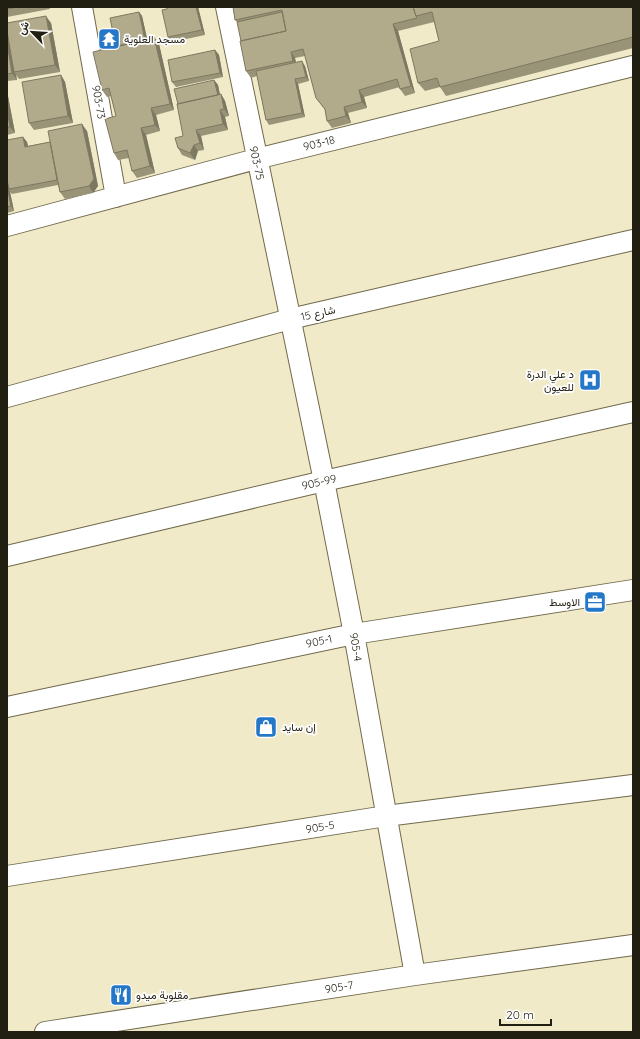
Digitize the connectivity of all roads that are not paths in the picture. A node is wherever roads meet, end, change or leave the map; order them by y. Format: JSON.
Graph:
{"nodes":[{"id":1,"x":82,"y":7,"type":"edge"},
{"id":2,"x":226,"y":7,"type":"edge"},
{"id":3,"x":633,"y":66,"type":"edge"},
{"id":4,"x":256,"y":159,"type":"junction"},
{"id":5,"x":116,"y":197,"type":"junction"},
{"id":6,"x":7,"y":226,"type":"edge"},
{"id":7,"x":633,"y":240,"type":"edge"},
{"id":8,"x":290,"y":319,"type":"junction"},
{"id":9,"x":7,"y":398,"type":"edge"},
{"id":10,"x":633,"y":412,"type":"edge"},
{"id":11,"x":324,"y":481,"type":"junction"},
{"id":12,"x":7,"y":556,"type":"edge"},
{"id":13,"x":633,"y":590,"type":"edge"},
{"id":14,"x":354,"y":634,"type":"junction"},
{"id":15,"x":7,"y":707,"type":"edge"},
{"id":16,"x":633,"y":785,"type":"edge"},
{"id":17,"x":386,"y":816,"type":"junction"},
{"id":18,"x":7,"y":876,"type":"edge"},
{"id":19,"x":633,"y":945,"type":"edge"},
{"id":20,"x":415,"y":976,"type":"junction"},
{"id":21,"x":160,"y":1024,"type":"edge"},
{"id":22,"x":45,"y":1032,"type":"edge"}],
"edges":[{"from":1,"to":5,"type":"street","name":"903-73"},
{"from":2,"to":4,"type":"street","name":"903-75"},
{"from":3,"to":4,"type":"street","name":"903-18"},
{"from":4,"to":5,"type":"street","name":"903-18"},
{"from":4,"to":8,"type":"street","name":"903-75"},
{"from":5,"to":6,"type":"street","name":"903-18"},
{"from":7,"to":8,"type":"street","name":"شارع 15"},
{"from":8,"to":9,"type":"street","name":"شارع 15"},
{"from":8,"to":11,"type":"street","name":"905-4"},
{"from":10,"to":11,"type":"street","name":"905-99"},
{"from":11,"to":12,"type":"street","name":"905-99"},
{"from":11,"to":14,"type":"street","name":"905-4"},
{"from":13,"to":14,"type":"street","name":"905-1"},
{"from":14,"to":15,"type":"street","name":"905-1"},
{"from":14,"to":17,"type":"street","name":"905-4"},
{"from":16,"to":17,"type":"street","name":"905-5"},
{"from":17,"to":18,"type":"street","name":"905-5"},
{"from":17,"to":20,"type":"street","name":"905-4"},
{"from":19,"to":20,"type":"street","name":"905-7"},
{"from":20,"to":21,"type":"street","name":"905-7"},
{"from":21,"to":22,"type":"street","name":"905-7"}]}
